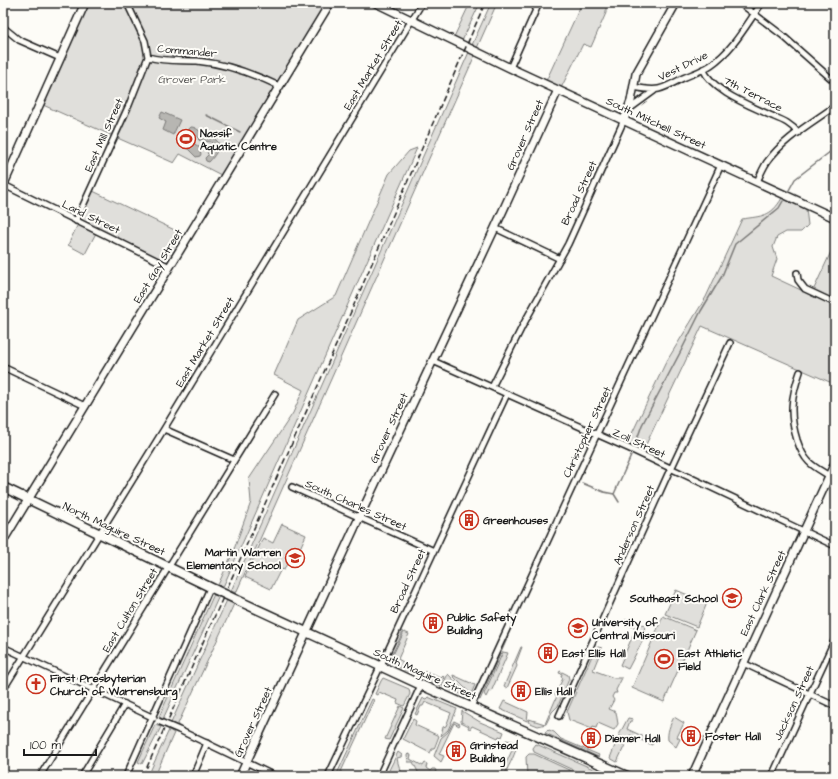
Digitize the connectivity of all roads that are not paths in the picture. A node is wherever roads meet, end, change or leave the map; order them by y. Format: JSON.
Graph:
{"nodes":[{"id":1,"x":85,"y":3,"type":"edge"},
{"id":2,"x":127,"y":3,"type":"edge"},
{"id":3,"x":330,"y":3,"type":"edge"},
{"id":4,"x":376,"y":3,"type":"edge"},
{"id":5,"x":422,"y":3,"type":"edge"},
{"id":6,"x":539,"y":3,"type":"edge"},
{"id":7,"x":676,"y":3,"type":"edge"},
{"id":8,"x":740,"y":3,"type":"edge"},
{"id":9,"x":762,"y":3,"type":"edge"},
{"id":10,"x":754,"y":14,"type":"junction"},
{"id":11,"x":412,"y":20,"type":"junction"},
{"id":12,"x":3,"y":27,"type":"edge"},
{"id":13,"x":148,"y":57,"type":"junction"},
{"id":14,"x":60,"y":58,"type":"junction"},
{"id":15,"x":510,"y":68,"type":"junction"},
{"id":16,"x":703,"y":69,"type":"junction"},
{"id":17,"x":835,"y":82,"type":"edge"},
{"id":18,"x":279,"y":86,"type":"junction"},
{"id":19,"x":633,"y":87,"type":"junction"},
{"id":20,"x":558,"y":90,"type":"junction"},
{"id":21,"x":655,"y":90,"type":"junction"},
{"id":22,"x":835,"y":106,"type":"edge"},
{"id":23,"x":628,"y":110,"type":"junction"},
{"id":24,"x":624,"y":120,"type":"junction"},
{"id":25,"x":798,"y":133,"type":"junction"},
{"id":26,"x":721,"y":165,"type":"junction"},
{"id":27,"x":757,"y":182,"type":"junction"},
{"id":28,"x":3,"y":185,"type":"edge"},
{"id":29,"x":835,"y":218,"type":"edge"},
{"id":30,"x":76,"y":221,"type":"junction"},
{"id":31,"x":495,"y":228,"type":"junction"},
{"id":32,"x":560,"y":259,"type":"junction"},
{"id":33,"x":170,"y":267,"type":"junction"},
{"id":34,"x":797,"y":273,"type":"dead end"},
{"id":35,"x":835,"y":303,"type":"edge"},
{"id":36,"x":730,"y":343,"type":"dead end"},
{"id":37,"x":433,"y":361,"type":"junction"},
{"id":38,"x":3,"y":367,"type":"edge"},
{"id":39,"x":800,"y":372,"type":"dead end"},
{"id":40,"x":492,"y":387,"type":"junction"},
{"id":41,"x":275,"y":394,"type":"dead end"},
{"id":42,"x":507,"y":394,"type":"junction"},
{"id":43,"x":85,"y":406,"type":"junction"},
{"id":44,"x":164,"y":429,"type":"junction"},
{"id":45,"x":596,"y":434,"type":"junction"},
{"id":46,"x":234,"y":460,"type":"junction"},
{"id":47,"x":835,"y":463,"type":"edge"},
{"id":48,"x":671,"y":469,"type":"junction"},
{"id":49,"x":829,"y":476,"type":"junction"},
{"id":50,"x":292,"y":487,"type":"dead end"},
{"id":51,"x":3,"y":488,"type":"edge"},
{"id":52,"x":28,"y":500,"type":"junction"},
{"id":53,"x":359,"y":518,"type":"junction"},
{"id":54,"x":804,"y":531,"type":"junction"},
{"id":55,"x":99,"y":534,"type":"junction"},
{"id":56,"x":3,"y":541,"type":"edge"},
{"id":57,"x":835,"y":546,"type":"edge"},
{"id":58,"x":434,"y":552,"type":"junction"},
{"id":59,"x":169,"y":567,"type":"junction"},
{"id":60,"x":213,"y":589,"type":"junction"},
{"id":61,"x":307,"y":632,"type":"junction"},
{"id":62,"x":835,"y":639,"type":"edge"},
{"id":63,"x":3,"y":647,"type":"edge"},
{"id":64,"x":23,"y":657,"type":"junction"},
{"id":65,"x":743,"y":663,"type":"junction"},
{"id":66,"x":381,"y":667,"type":"junction"},
{"id":67,"x":421,"y":685,"type":"junction"},
{"id":68,"x":3,"y":690,"type":"edge"},
{"id":69,"x":94,"y":690,"type":"junction"},
{"id":70,"x":810,"y":694,"type":"junction"},
{"id":71,"x":125,"y":704,"type":"junction"},
{"id":72,"x":835,"y":706,"type":"edge"},
{"id":73,"x":471,"y":707,"type":"junction"},
{"id":74,"x":558,"y":716,"type":"dead end"},
{"id":75,"x":152,"y":718,"type":"junction"},
{"id":76,"x":207,"y":743,"type":"junction"},
{"id":77,"x":246,"y":761,"type":"junction"},
{"id":78,"x":40,"y":776,"type":"edge"},
{"id":79,"x":82,"y":776,"type":"edge"},
{"id":80,"x":126,"y":776,"type":"edge"},
{"id":81,"x":193,"y":776,"type":"edge"},
{"id":82,"x":240,"y":776,"type":"edge"},
{"id":83,"x":275,"y":776,"type":"edge"},
{"id":84,"x":328,"y":776,"type":"edge"},
{"id":85,"x":379,"y":776,"type":"edge"},
{"id":86,"x":627,"y":776,"type":"edge"},
{"id":87,"x":692,"y":776,"type":"edge"},
{"id":88,"x":772,"y":776,"type":"edge"}],
"edges":[{"from":1,"to":14,"type":"street"},
{"from":2,"to":13,"type":"street","name":"Commander"},
{"from":3,"to":18,"type":"street","name":"East Gay Street"},
{"from":4,"to":11,"type":"street","name":"South Mitchell Street"},
{"from":5,"to":11,"type":"street","name":"East Market Street"},
{"from":6,"to":15,"type":"street"},
{"from":7,"to":19,"type":"street","name":"Broad Street"},
{"from":8,"to":10,"type":"street"},
{"from":9,"to":10,"type":"street","name":"Vest Drive"},
{"from":10,"to":16,"type":"street","name":"Vest Drive"},
{"from":10,"to":17,"type":"street"},
{"from":11,"to":15,"type":"street","name":"South Mitchell Street"},
{"from":11,"to":44,"type":"street","name":"East Market Street"},
{"from":12,"to":14,"type":"street"},
{"from":13,"to":18,"type":"street","name":"Commander"},
{"from":13,"to":30,"type":"street","name":"East Mill Street"},
{"from":14,"to":28,"type":"street"},
{"from":15,"to":20,"type":"street","name":"South Mitchell Street"},
{"from":16,"to":21,"type":"street","name":"Vest Drive"},
{"from":16,"to":25,"type":"street","name":"7th Terrace"},
{"from":18,"to":33,"type":"street","name":"East Gay Street"},
{"from":19,"to":21,"type":"street","name":"Vest Drive"},
{"from":19,"to":23,"type":"street","name":"Broad Street"},
{"from":20,"to":24,"type":"street","name":"South Mitchell Street"},
{"from":20,"to":31,"type":"street","name":"Grover Street"},
{"from":21,"to":23,"type":"street"},
{"from":22,"to":25,"type":"street"},
{"from":23,"to":24,"type":"street","name":"Broad Street"},
{"from":24,"to":26,"type":"street","name":"South Mitchell Street"},
{"from":24,"to":32,"type":"street","name":"Broad Street"},
{"from":25,"to":27,"type":"street"},
{"from":26,"to":27,"type":"street","name":"South Mitchell Street"},
{"from":26,"to":45,"type":"street","name":"Christopher Street"},
{"from":27,"to":29,"type":"street","name":"South Mitchell Street"},
{"from":28,"to":30,"type":"street","name":"Land Street"},
{"from":30,"to":33,"type":"street","name":"Land Street"},
{"from":31,"to":32,"type":"street"},
{"from":31,"to":37,"type":"street","name":"Grover Street"},
{"from":32,"to":40,"type":"street","name":"Broad Street"},
{"from":33,"to":43,"type":"street","name":"East Gay Street"},
{"from":34,"to":35,"type":"street"},
{"from":36,"to":48,"type":"street","name":"Anderson Street"},
{"from":37,"to":40,"type":"street","name":"Zoll Street"},
{"from":37,"to":53,"type":"street","name":"Grover Street"},
{"from":38,"to":43,"type":"street"},
{"from":39,"to":49,"type":"street"},
{"from":40,"to":42,"type":"street","name":"Zoll Street"},
{"from":41,"to":46,"type":"street","name":"East Culton Street"},
{"from":42,"to":45,"type":"street","name":"Zoll Street"},
{"from":42,"to":58,"type":"street","name":"Broad Street"},
{"from":43,"to":52,"type":"street","name":"East Gay Street"},
{"from":44,"to":46,"type":"street"},
{"from":44,"to":55,"type":"street","name":"East Market Street"},
{"from":45,"to":48,"type":"street","name":"Zoll Street"},
{"from":45,"to":73,"type":"street","name":"Christopher Street"},
{"from":46,"to":59,"type":"street","name":"East Culton Street"},
{"from":47,"to":49,"type":"street","name":"East Clark Street"},
{"from":48,"to":54,"type":"street","name":"Zoll Street"},
{"from":48,"to":74,"type":"street","name":"Anderson Street"},
{"from":49,"to":54,"type":"street","name":"East Clark Street"},
{"from":50,"to":53,"type":"street","name":"South Charles Street"},
{"from":51,"to":52,"type":"main road","name":"North Maguire Street"},
{"from":52,"to":55,"type":"main road","name":"North Maguire Street"},
{"from":52,"to":56,"type":"street","name":"East Gay Street"},
{"from":53,"to":58,"type":"street","name":"South Charles Street"},
{"from":53,"to":61,"type":"street","name":"Grover Street"},
{"from":54,"to":57,"type":"street","name":"Zoll Street"},
{"from":54,"to":65,"type":"street","name":"East Clark Street"},
{"from":55,"to":59,"type":"main road","name":"North Maguire Street"},
{"from":55,"to":64,"type":"street","name":"East Market Street"},
{"from":58,"to":66,"type":"street","name":"Broad Street"},
{"from":59,"to":60,"type":"main road","name":"North Maguire Street"},
{"from":59,"to":69,"type":"street","name":"East Culton Street"},
{"from":60,"to":61,"type":"main road","name":"South Maguire Street","bridge":true},
{"from":60,"to":75,"type":"street"},
{"from":61,"to":66,"type":"main road","name":"South Maguire Street"},
{"from":61,"to":77,"type":"street","name":"Grover Street"},
{"from":62,"to":70,"type":"street","name":"Jackson Street"},
{"from":63,"to":64,"type":"street"},
{"from":64,"to":68,"type":"street","name":"East Market Street"},
{"from":64,"to":69,"type":"street"},
{"from":65,"to":70,"type":"street"},
{"from":65,"to":87,"type":"street","name":"East Clark Street"},
{"from":66,"to":67,"type":"main road","name":"South Maguire Street"},
{"from":66,"to":84,"type":"street","name":"Broad Street"},
{"from":67,"to":73,"type":"main road","name":"South Maguire Street"},
{"from":67,"to":85,"type":"street"},
{"from":69,"to":71,"type":"street"},
{"from":69,"to":78,"type":"street","name":"East Culton Street"},
{"from":70,"to":72,"type":"street"},
{"from":70,"to":88,"type":"street","name":"Jackson Street"},
{"from":71,"to":75,"type":"street"},
{"from":71,"to":79,"type":"street"},
{"from":73,"to":86,"type":"main road","name":"South Maguire Street"},
{"from":75,"to":76,"type":"street","bridge":true},
{"from":75,"to":80,"type":"street"},
{"from":76,"to":77,"type":"street"},
{"from":76,"to":81,"type":"street"},
{"from":77,"to":82,"type":"street","name":"Grover Street"},
{"from":77,"to":83,"type":"street"}]}
